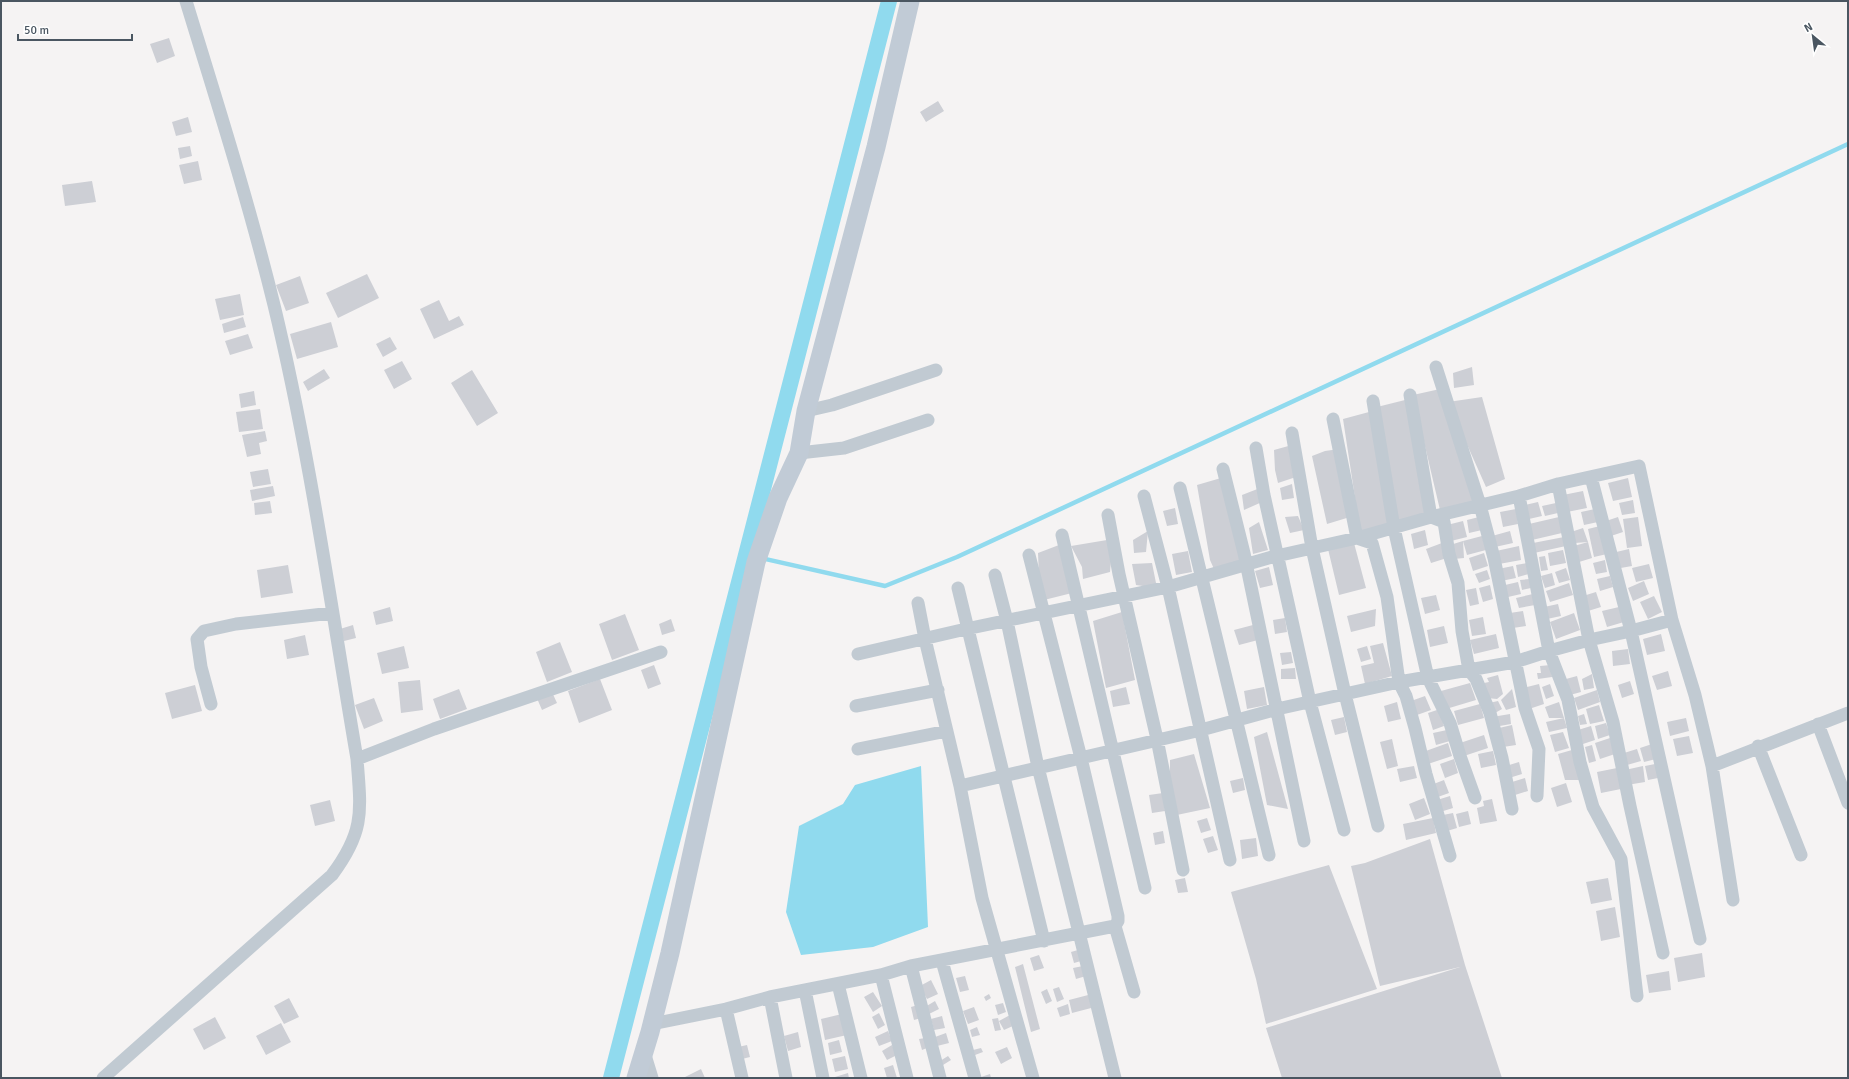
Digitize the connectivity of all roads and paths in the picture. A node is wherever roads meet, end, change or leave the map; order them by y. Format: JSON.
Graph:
{"nodes":[{"id":1,"x":186,"y":1,"type":"edge"},
{"id":2,"x":910,"y":1,"type":"edge"},
{"id":3,"x":1436,"y":367,"type":"dead end"},
{"id":4,"x":936,"y":370,"type":"dead end"},
{"id":5,"x":1410,"y":395,"type":"dead end"},
{"id":6,"x":1373,"y":401,"type":"dead end"},
{"id":7,"x":806,"y":411,"type":"junction"},
{"id":8,"x":1333,"y":419,"type":"dead end"},
{"id":9,"x":928,"y":420,"type":"dead end"},
{"id":10,"x":1292,"y":432,"type":"dead end"},
{"id":11,"x":1256,"y":448,"type":"dead end"},
{"id":12,"x":799,"y":453,"type":"junction"},
{"id":13,"x":1222,"y":469,"type":"dead end"},
{"id":14,"x":1591,"y":477,"type":"junction"},
{"id":15,"x":1558,"y":484,"type":"junction"},
{"id":16,"x":1180,"y":488,"type":"dead end"},
{"id":17,"x":1144,"y":496,"type":"dead end"},
{"id":18,"x":1519,"y":496,"type":"junction"},
{"id":19,"x":1480,"y":505,"type":"junction"},
{"id":20,"x":1108,"y":515,"type":"dead end"},
{"id":21,"x":1431,"y":517,"type":"junction"},
{"id":22,"x":1394,"y":528,"type":"junction"},
{"id":23,"x":1062,"y":535,"type":"dead end"},
{"id":24,"x":1357,"y":538,"type":"junction"},
{"id":25,"x":1312,"y":548,"type":"junction"},
{"id":26,"x":1028,"y":555,"type":"dead end"},
{"id":27,"x":1279,"y":555,"type":"junction"},
{"id":28,"x":1247,"y":564,"type":"junction"},
{"id":29,"x":995,"y":575,"type":"dead end"},
{"id":30,"x":1202,"y":576,"type":"junction"},
{"id":31,"x":1168,"y":587,"type":"junction"},
{"id":32,"x":958,"y":588,"type":"dead end"},
{"id":33,"x":1124,"y":596,"type":"junction"},
{"id":34,"x":918,"y":603,"type":"dead end"},
{"id":35,"x":1079,"y":606,"type":"junction"},
{"id":36,"x":332,"y":613,"type":"junction"},
{"id":37,"x":1043,"y":613,"type":"junction"},
{"id":38,"x":1672,"y":620,"type":"junction"},
{"id":39,"x":1007,"y":621,"type":"junction"},
{"id":40,"x":968,"y":628,"type":"junction"},
{"id":41,"x":1631,"y":631,"type":"junction"},
{"id":42,"x":925,"y":639,"type":"junction"},
{"id":43,"x":1590,"y":640,"type":"junction"},
{"id":44,"x":1549,"y":651,"type":"junction"},
{"id":45,"x":661,"y":652,"type":"dead end"},
{"id":46,"x":858,"y":654,"type":"dead end"},
{"id":47,"x":1515,"y":662,"type":"junction"},
{"id":48,"x":1469,"y":670,"type":"junction"},
{"id":49,"x":1428,"y":678,"type":"junction"},
{"id":50,"x":1399,"y":682,"type":"junction"},
{"id":51,"x":938,"y":690,"type":"junction"},
{"id":52,"x":1345,"y":694,"type":"junction"},
{"id":53,"x":1310,"y":702,"type":"junction"},
{"id":54,"x":211,"y":704,"type":"dead end"},
{"id":55,"x":856,"y":706,"type":"dead end"},
{"id":56,"x":1277,"y":709,"type":"junction"},
{"id":57,"x":1848,"y":712,"type":"edge"},
{"id":58,"x":1238,"y":720,"type":"junction"},
{"id":59,"x":1818,"y":724,"type":"junction"},
{"id":60,"x":1201,"y":730,"type":"junction"},
{"id":61,"x":947,"y":731,"type":"junction"},
{"id":62,"x":1157,"y":739,"type":"junction"},
{"id":63,"x":1758,"y":746,"type":"junction"},
{"id":64,"x":858,"y":749,"type":"dead end"},
{"id":65,"x":1112,"y":749,"type":"junction"},
{"id":66,"x":1081,"y":758,"type":"junction"},
{"id":67,"x":357,"y":759,"type":"junction"},
{"id":68,"x":1712,"y":766,"type":"junction"},
{"id":69,"x":1038,"y":767,"type":"junction"},
{"id":70,"x":1005,"y":776,"type":"junction"},
{"id":71,"x":960,"y":786,"type":"junction"},
{"id":72,"x":1537,"y":796,"type":"dead end"},
{"id":73,"x":1475,"y":798,"type":"dead end"},
{"id":74,"x":1848,"y":803,"type":"edge"},
{"id":75,"x":1512,"y":809,"type":"dead end"},
{"id":76,"x":1378,"y":826,"type":"dead end"},
{"id":77,"x":1344,"y":830,"type":"dead end"},
{"id":78,"x":1304,"y":841,"type":"dead end"},
{"id":79,"x":1269,"y":854,"type":"dead end"},
{"id":80,"x":1801,"y":855,"type":"dead end"},
{"id":81,"x":1450,"y":856,"type":"dead end"},
{"id":82,"x":1230,"y":860,"type":"dead end"},
{"id":83,"x":1183,"y":870,"type":"dead end"},
{"id":84,"x":1144,"y":888,"type":"dead end"},
{"id":85,"x":1733,"y":900,"type":"dead end"},
{"id":86,"x":1115,"y":926,"type":"junction"},
{"id":87,"x":1078,"y":932,"type":"junction"},
{"id":88,"x":1700,"y":939,"type":"dead end"},
{"id":89,"x":1044,"y":940,"type":"junction"},
{"id":90,"x":996,"y":950,"type":"junction"},
{"id":91,"x":1663,"y":953,"type":"dead end"},
{"id":92,"x":942,"y":961,"type":"junction"},
{"id":93,"x":911,"y":966,"type":"junction"},
{"id":94,"x":881,"y":975,"type":"junction"},
{"id":95,"x":838,"y":984,"type":"junction"},
{"id":96,"x":804,"y":990,"type":"junction"},
{"id":97,"x":1134,"y":992,"type":"dead end"},
{"id":98,"x":1637,"y":996,"type":"dead end"},
{"id":99,"x":770,"y":997,"type":"junction"},
{"id":100,"x":726,"y":1009,"type":"junction"},
{"id":101,"x":652,"y":1024,"type":"junction"},
{"id":102,"x":644,"y":1050,"type":"junction"},
{"id":103,"x":103,"y":1078,"type":"edge"},
{"id":104,"x":636,"y":1078,"type":"edge"},
{"id":105,"x":652,"y":1078,"type":"edge"},
{"id":106,"x":742,"y":1078,"type":"edge"},
{"id":107,"x":786,"y":1078,"type":"edge"},
{"id":108,"x":823,"y":1078,"type":"edge"},
{"id":109,"x":861,"y":1078,"type":"edge"},
{"id":110,"x":907,"y":1078,"type":"edge"},
{"id":111,"x":940,"y":1078,"type":"edge"},
{"id":112,"x":975,"y":1078,"type":"edge"},
{"id":113,"x":1033,"y":1078,"type":"edge"},
{"id":114,"x":1115,"y":1078,"type":"edge"}],
"edges":[{"from":1,"to":36,"type":"street"},
{"from":2,"to":7,"type":"main road"},
{"from":3,"to":19,"type":"street"},
{"from":4,"to":7,"type":"street"},
{"from":5,"to":21,"type":"street"},
{"from":6,"to":22,"type":"street"},
{"from":7,"to":12,"type":"main road"},
{"from":8,"to":24,"type":"street"},
{"from":9,"to":12,"type":"street"},
{"from":10,"to":25,"type":"street"},
{"from":11,"to":27,"type":"street"},
{"from":12,"to":101,"type":"main road"},
{"from":13,"to":28,"type":"street"},
{"from":14,"to":15,"type":"street"},
{"from":14,"to":38,"type":"street"},
{"from":14,"to":41,"type":"street"},
{"from":15,"to":18,"type":"street"},
{"from":15,"to":43,"type":"street"},
{"from":16,"to":30,"type":"street"},
{"from":17,"to":31,"type":"street"},
{"from":18,"to":19,"type":"street"},
{"from":18,"to":44,"type":"street"},
{"from":19,"to":21,"type":"street"},
{"from":19,"to":47,"type":"street"},
{"from":20,"to":33,"type":"street"},
{"from":21,"to":22,"type":"street"},
{"from":21,"to":48,"type":"street"},
{"from":22,"to":24,"type":"street"},
{"from":22,"to":49,"type":"street"},
{"from":23,"to":35,"type":"street"},
{"from":24,"to":25,"type":"street"},
{"from":24,"to":50,"type":"street"},
{"from":25,"to":27,"type":"street"},
{"from":25,"to":52,"type":"street"},
{"from":26,"to":37,"type":"street"},
{"from":27,"to":28,"type":"street"},
{"from":27,"to":53,"type":"street"},
{"from":28,"to":30,"type":"street"},
{"from":28,"to":56,"type":"street"},
{"from":29,"to":39,"type":"street"},
{"from":30,"to":31,"type":"street"},
{"from":30,"to":58,"type":"street"},
{"from":31,"to":33,"type":"street"},
{"from":31,"to":60,"type":"street"},
{"from":32,"to":40,"type":"street"},
{"from":33,"to":35,"type":"street"},
{"from":33,"to":62,"type":"street"},
{"from":34,"to":42,"type":"street"},
{"from":35,"to":37,"type":"street"},
{"from":35,"to":65,"type":"street"},
{"from":36,"to":54,"type":"street"},
{"from":36,"to":67,"type":"street"},
{"from":37,"to":39,"type":"street"},
{"from":37,"to":66,"type":"street"},
{"from":38,"to":41,"type":"street"},
{"from":38,"to":68,"type":"street"},
{"from":39,"to":40,"type":"street"},
{"from":39,"to":69,"type":"street"},
{"from":40,"to":42,"type":"street"},
{"from":40,"to":70,"type":"street"},
{"from":41,"to":43,"type":"street"},
{"from":41,"to":88,"type":"street"},
{"from":42,"to":46,"type":"street"},
{"from":42,"to":51,"type":"street"},
{"from":43,"to":44,"type":"street"},
{"from":43,"to":91,"type":"street"},
{"from":44,"to":47,"type":"street"},
{"from":44,"to":98,"type":"street"},
{"from":45,"to":67,"type":"street"},
{"from":47,"to":48,"type":"street"},
{"from":47,"to":72,"type":"street"},
{"from":48,"to":49,"type":"street"},
{"from":48,"to":75,"type":"street"},
{"from":49,"to":50,"type":"street"},
{"from":49,"to":73,"type":"street"},
{"from":50,"to":52,"type":"street"},
{"from":50,"to":81,"type":"street"},
{"from":51,"to":55,"type":"street"},
{"from":51,"to":61,"type":"street"},
{"from":52,"to":53,"type":"street"},
{"from":52,"to":76,"type":"street"},
{"from":53,"to":56,"type":"street"},
{"from":53,"to":77,"type":"street"},
{"from":56,"to":58,"type":"street"},
{"from":56,"to":78,"type":"street"},
{"from":57,"to":59,"type":"street"},
{"from":58,"to":60,"type":"street"},
{"from":58,"to":79,"type":"street"},
{"from":59,"to":63,"type":"street"},
{"from":59,"to":74,"type":"street"},
{"from":60,"to":62,"type":"street"},
{"from":60,"to":82,"type":"street"},
{"from":61,"to":64,"type":"street"},
{"from":61,"to":71,"type":"street"},
{"from":62,"to":65,"type":"street"},
{"from":62,"to":83,"type":"street"},
{"from":63,"to":68,"type":"street"},
{"from":63,"to":80,"type":"street"},
{"from":65,"to":66,"type":"street"},
{"from":65,"to":84,"type":"street"},
{"from":66,"to":69,"type":"street"},
{"from":66,"to":86,"type":"street"},
{"from":67,"to":103,"type":"street"},
{"from":68,"to":85,"type":"street"},
{"from":69,"to":70,"type":"street"},
{"from":69,"to":87,"type":"street"},
{"from":70,"to":71,"type":"street"},
{"from":70,"to":89,"type":"street"},
{"from":71,"to":90,"type":"street"},
{"from":86,"to":87,"type":"street"},
{"from":86,"to":97,"type":"street"},
{"from":87,"to":89,"type":"street"},
{"from":87,"to":114,"type":"street"},
{"from":89,"to":90,"type":"street"},
{"from":90,"to":92,"type":"street"},
{"from":90,"to":113,"type":"street"},
{"from":92,"to":93,"type":"street"},
{"from":92,"to":112,"type":"street"},
{"from":93,"to":94,"type":"street"},
{"from":93,"to":111,"type":"street"},
{"from":94,"to":95,"type":"street"},
{"from":94,"to":110,"type":"street"},
{"from":95,"to":96,"type":"street"},
{"from":95,"to":109,"type":"street"},
{"from":96,"to":99,"type":"street"},
{"from":96,"to":108,"type":"street"},
{"from":99,"to":100,"type":"street"},
{"from":99,"to":107,"type":"street"},
{"from":100,"to":101,"type":"street"},
{"from":100,"to":106,"type":"street"},
{"from":101,"to":102,"type":"main road"},
{"from":102,"to":104,"type":"main road"},
{"from":102,"to":105,"type":"street"}]}
